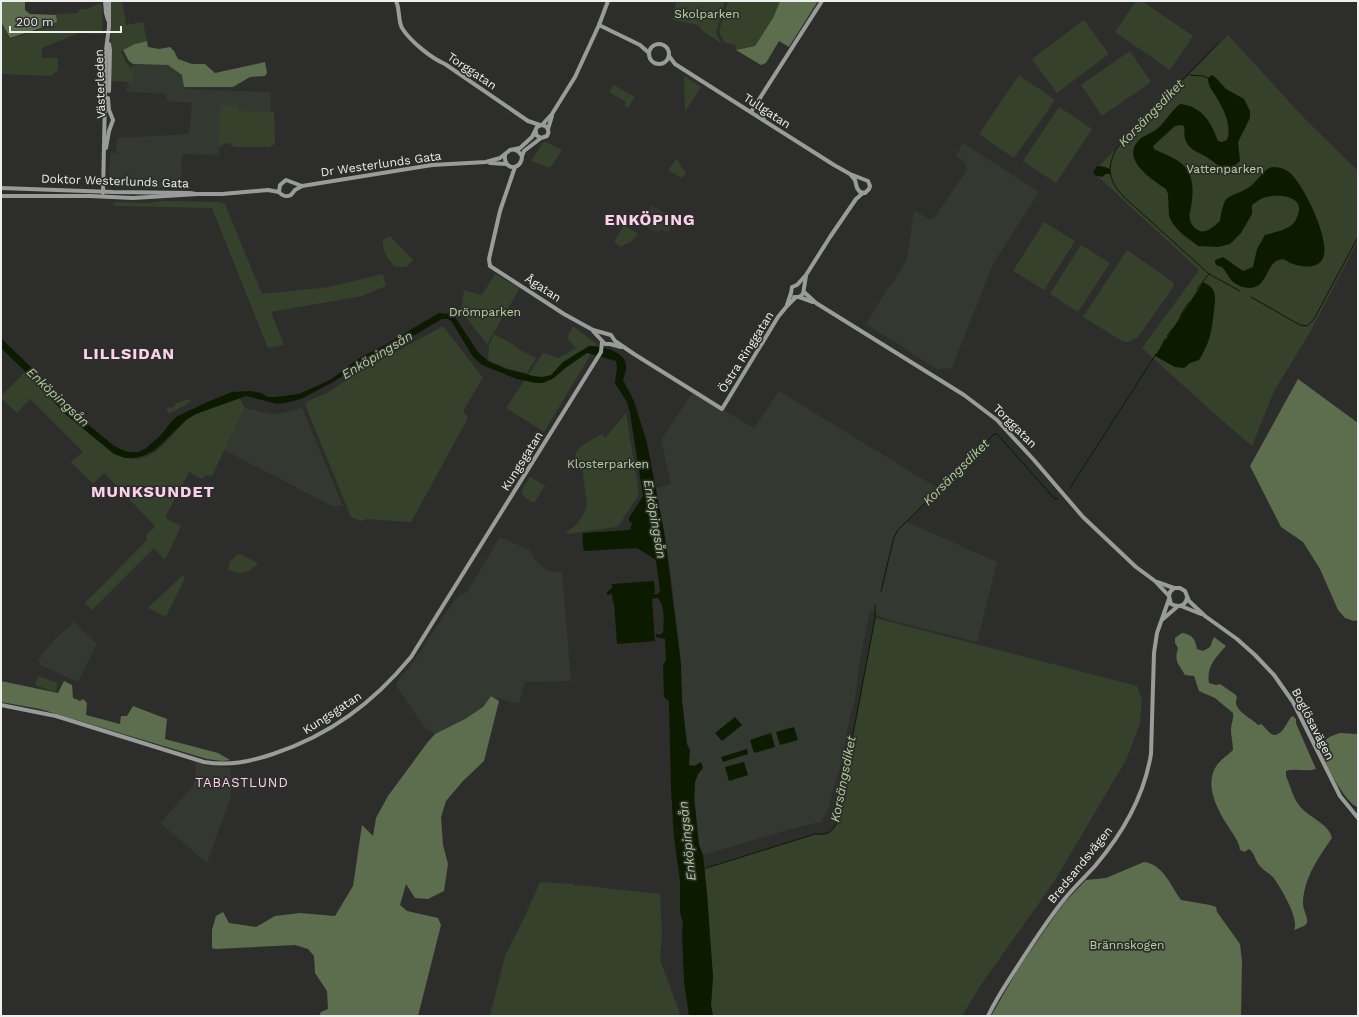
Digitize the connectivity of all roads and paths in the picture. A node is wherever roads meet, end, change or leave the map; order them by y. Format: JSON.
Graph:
{"nodes":[{"id":1,"x":105,"y":1,"type":"edge"},
{"id":2,"x":109,"y":1,"type":"edge"},
{"id":3,"x":396,"y":1,"type":"edge"},
{"id":4,"x":608,"y":1,"type":"edge"},
{"id":5,"x":822,"y":1,"type":"edge"},
{"id":6,"x":108,"y":22,"type":"junction"},
{"id":7,"x":599,"y":25,"type":"junction"},
{"id":8,"x":108,"y":40,"type":"junction"},
{"id":9,"x":640,"y":45,"type":"junction"},
{"id":10,"x":653,"y":46,"type":"junction"},
{"id":11,"x":649,"y":53,"type":"junction"},
{"id":12,"x":668,"y":56,"type":"junction"},
{"id":13,"x":664,"y":63,"type":"junction"},
{"id":14,"x":674,"y":64,"type":"junction"},
{"id":15,"x":760,"y":98,"type":"junction"},
{"id":16,"x":751,"y":112,"type":"junction"},
{"id":17,"x":552,"y":114,"type":"junction"},
{"id":18,"x":111,"y":115,"type":"junction"},
{"id":19,"x":105,"y":117,"type":"junction"},
{"id":20,"x":528,"y":121,"type":"junction"},
{"id":21,"x":765,"y":122,"type":"junction"},
{"id":22,"x":541,"y":125,"type":"junction"},
{"id":23,"x":548,"y":129,"type":"junction"},
{"id":24,"x":536,"y":131,"type":"junction"},
{"id":25,"x":541,"y":138,"type":"junction"},
{"id":26,"x":515,"y":150,"type":"junction"},
{"id":27,"x":105,"y":151,"type":"junction"},
{"id":28,"x":504,"y":156,"type":"junction"},
{"id":29,"x":522,"y":156,"type":"junction"},
{"id":30,"x":486,"y":162,"type":"junction"},
{"id":31,"x":508,"y":165,"type":"junction"},
{"id":32,"x":515,"y":167,"type":"junction"},
{"id":33,"x":850,"y":174,"type":"junction"},
{"id":34,"x":512,"y":177,"type":"junction"},
{"id":35,"x":862,"y":180,"type":"junction"},
{"id":36,"x":294,"y":184,"type":"junction"},
{"id":37,"x":302,"y":186,"type":"junction"},
{"id":38,"x":857,"y":186,"type":"junction"},
{"id":39,"x":1,"y":188,"type":"edge"},
{"id":40,"x":279,"y":189,"type":"junction"},
{"id":41,"x":295,"y":190,"type":"junction"},
{"id":42,"x":103,"y":192,"type":"junction"},
{"id":43,"x":862,"y":193,"type":"junction"},
{"id":44,"x":198,"y":194,"type":"junction"},
{"id":45,"x":1,"y":196,"type":"edge"},
{"id":46,"x":103,"y":197,"type":"junction"},
{"id":47,"x":856,"y":199,"type":"junction"},
{"id":48,"x":806,"y":275,"type":"junction"},
{"id":49,"x":798,"y":284,"type":"junction"},
{"id":50,"x":804,"y":290,"type":"junction"},
{"id":51,"x":791,"y":293,"type":"junction"},
{"id":52,"x":798,"y":297,"type":"junction"},
{"id":53,"x":816,"y":303,"type":"junction"},
{"id":54,"x":787,"y":306,"type":"junction"},
{"id":55,"x":593,"y":330,"type":"junction"},
{"id":56,"x":606,"y":334,"type":"junction"},
{"id":57,"x":613,"y":339,"type":"junction"},
{"id":58,"x":602,"y":341,"type":"junction"},
{"id":59,"x":606,"y":346,"type":"junction"},
{"id":60,"x":624,"y":348,"type":"junction"},
{"id":61,"x":722,"y":409,"type":"joint"},
{"id":62,"x":1155,"y":581,"type":"junction"},
{"id":63,"x":1174,"y":588,"type":"junction"},
{"id":64,"x":1169,"y":597,"type":"junction"},
{"id":65,"x":1187,"y":597,"type":"junction"},
{"id":66,"x":1180,"y":606,"type":"junction"},
{"id":67,"x":1205,"y":616,"type":"junction"},
{"id":68,"x":1163,"y":619,"type":"junction"},
{"id":69,"x":1,"y":705,"type":"edge"},
{"id":70,"x":1358,"y":818,"type":"edge"},
{"id":71,"x":988,"y":1016,"type":"edge"}],
"edges":[{"from":1,"to":6,"type":"street","name":"Västerleden"},
{"from":2,"to":6,"type":"street","name":"Västerleden"},
{"from":3,"to":20,"type":"street","name":"Torggatan"},
{"from":4,"to":7,"type":"street"},
{"from":5,"to":15,"type":"street"},
{"from":6,"to":8,"type":"street","name":"Västerleden"},
{"from":7,"to":9,"type":"street"},
{"from":7,"to":17,"type":"street"},
{"from":8,"to":18,"type":"street","name":"Västerleden"},
{"from":8,"to":19,"type":"street","name":"Västerleden"},
{"from":9,"to":10,"type":"street"},
{"from":9,"to":11,"type":"street"},
{"from":10,"to":11,"type":"street"},
{"from":10,"to":12,"type":"street"},
{"from":11,"to":13,"type":"street"},
{"from":12,"to":13,"type":"street"},
{"from":12,"to":14,"type":"street","name":"Tullgatan"},
{"from":13,"to":14,"type":"street","name":"Tullgatan"},
{"from":14,"to":16,"type":"street","name":"Tullgatan"},
{"from":15,"to":16,"type":"street"},
{"from":15,"to":21,"type":"street"},
{"from":16,"to":21,"type":"street","name":"Tullgatan"},
{"from":17,"to":22,"type":"street"},
{"from":17,"to":23,"type":"street"},
{"from":18,"to":19,"type":"street"},
{"from":18,"to":27,"type":"street","name":"Västerleden"},
{"from":19,"to":27,"type":"street","name":"Västerleden"},
{"from":20,"to":22,"type":"street","name":"Torggatan"},
{"from":20,"to":24,"type":"street","name":"Torggatan"},
{"from":21,"to":33,"type":"street","name":"Tullgatan"},
{"from":22,"to":23,"type":"street"},
{"from":22,"to":24,"type":"street"},
{"from":23,"to":25,"type":"street"},
{"from":24,"to":25,"type":"street"},
{"from":24,"to":26,"type":"street","name":"Dr Westerlunds Gata"},
{"from":25,"to":29,"type":"street"},
{"from":26,"to":28,"type":"street","name":"Dr Westerlunds Gata"},
{"from":26,"to":29,"type":"street"},
{"from":27,"to":42,"type":"street","name":"Västerleden"},
{"from":28,"to":30,"type":"street","name":"Dr Westerlunds Gata"},
{"from":28,"to":31,"type":"street"},
{"from":29,"to":32,"type":"street"},
{"from":30,"to":31,"type":"street","name":"Dr Westerlunds Gata"},
{"from":30,"to":37,"type":"street","name":"Dr Westerlunds Gata"},
{"from":31,"to":32,"type":"street","name":"Dr Westerlunds Gata"},
{"from":31,"to":34,"type":"street"},
{"from":32,"to":34,"type":"street"},
{"from":33,"to":35,"type":"street","name":"Tullgatan"},
{"from":33,"to":38,"type":"street","name":"Tullgatan"},
{"from":34,"to":55,"type":"street","name":"Ågatan"},
{"from":35,"to":38,"type":"street"},
{"from":35,"to":43,"type":"street"},
{"from":36,"to":37,"type":"street","name":"Dr Westerlunds Gata"},
{"from":36,"to":40,"type":"street","name":"Dr Westerlunds Gata"},
{"from":36,"to":41,"type":"street"},
{"from":37,"to":41,"type":"street","name":"Dr Westerlunds Gata"},
{"from":38,"to":43,"type":"street"},
{"from":38,"to":47,"type":"street"},
{"from":39,"to":42,"type":"street","name":"Doktor Westerlunds Gata"},
{"from":40,"to":41,"type":"street","name":"Dr Westerlunds Gata"},
{"from":40,"to":44,"type":"street","name":"Dr Westerlunds Gata"},
{"from":42,"to":44,"type":"street","name":"Doktor Westerlunds Gata"},
{"from":42,"to":46,"type":"street","name":"Västerleden"},
{"from":43,"to":47,"type":"street"},
{"from":44,"to":46,"type":"street","name":"Doktor Westerlunds Gata"},
{"from":45,"to":46,"type":"street","name":"Doktor Westerlunds Gata"},
{"from":47,"to":48,"type":"street"},
{"from":48,"to":49,"type":"street"},
{"from":48,"to":50,"type":"street"},
{"from":49,"to":50,"type":"street"},
{"from":49,"to":51,"type":"street"},
{"from":50,"to":52,"type":"street"},
{"from":50,"to":53,"type":"street","name":"Torggatan"},
{"from":51,"to":52,"type":"street"},
{"from":51,"to":54,"type":"street","name":"Östra Ringgatan"},
{"from":52,"to":53,"type":"street","name":"Torggatan"},
{"from":52,"to":54,"type":"street","name":"Östra Ringgatan"},
{"from":53,"to":62,"type":"street","name":"Torggatan"},
{"from":54,"to":61,"type":"street","name":"Östra Ringgatan"},
{"from":55,"to":56,"type":"street","name":"Ågatan"},
{"from":55,"to":58,"type":"street","name":"Ågatan"},
{"from":56,"to":57,"type":"street","name":"Ågatan"},
{"from":56,"to":58,"type":"street"},
{"from":57,"to":59,"type":"street"},
{"from":57,"to":60,"type":"street","name":"Ågatan"},
{"from":58,"to":59,"type":"street","name":"Ågatan"},
{"from":59,"to":60,"type":"street","name":"Ågatan"},
{"from":59,"to":69,"type":"street","name":"Kungsgatan"},
{"from":60,"to":61,"type":"street","name":"Ågatan"},
{"from":62,"to":63,"type":"street","name":"Torggatan"},
{"from":62,"to":64,"type":"street","name":"Torggatan"},
{"from":63,"to":64,"type":"street"},
{"from":63,"to":65,"type":"street","name":"Torggatan"},
{"from":64,"to":66,"type":"street","name":"Torggatan"},
{"from":64,"to":68,"type":"street","name":"Bredsandsvägen"},
{"from":65,"to":66,"type":"street"},
{"from":65,"to":67,"type":"street","name":"Boglösavägen"},
{"from":66,"to":67,"type":"street","name":"Boglösavägen"},
{"from":66,"to":68,"type":"street"},
{"from":67,"to":70,"type":"street","name":"Boglösavägen"},
{"from":68,"to":71,"type":"street","name":"Bredsandsvägen"}]}
